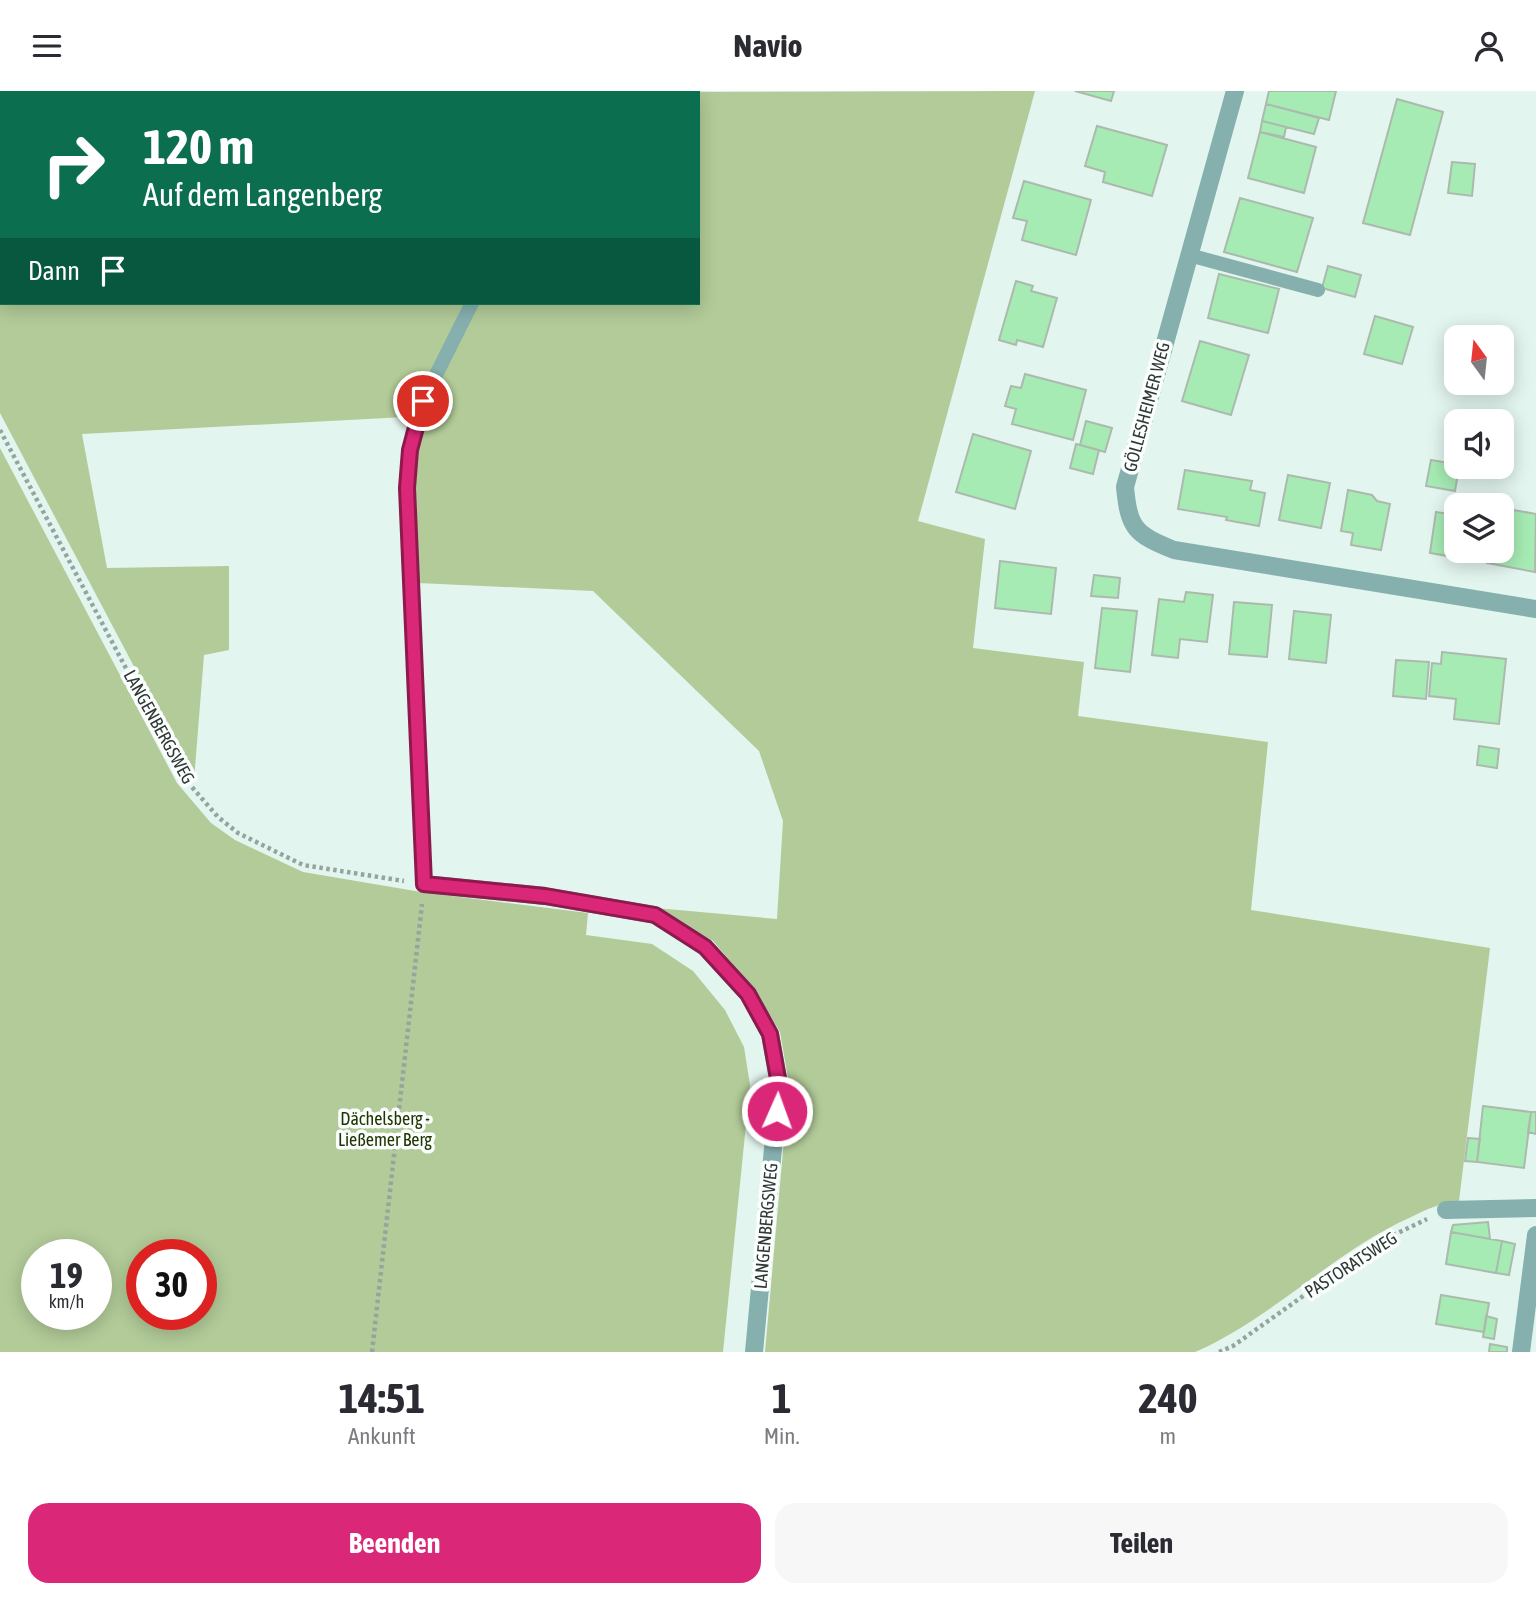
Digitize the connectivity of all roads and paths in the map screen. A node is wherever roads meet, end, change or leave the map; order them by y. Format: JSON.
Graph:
{"nodes":[{"id":1,"x":1235,"y":91,"type":"edge"},
{"id":2,"x":1189,"y":255,"type":"junction"},
{"id":3,"x":1318,"y":290,"type":"dead end"},
{"id":4,"x":471,"y":305,"type":"edge"},
{"id":5,"x":0,"y":430,"type":"edge"},
{"id":6,"x":1536,"y":609,"type":"edge"},
{"id":7,"x":424,"y":884,"type":"junction"},
{"id":8,"x":1536,"y":1208,"type":"edge"},
{"id":9,"x":1446,"y":1210,"type":"joint"},
{"id":10,"x":1536,"y":1235,"type":"edge"},
{"id":11,"x":372,"y":1352,"type":"edge"},
{"id":12,"x":754,"y":1352,"type":"edge"},
{"id":13,"x":1219,"y":1352,"type":"edge"},
{"id":14,"x":1521,"y":1352,"type":"edge"}],
"edges":[{"from":1,"to":2,"type":"street","name":"GÖLLESHEIMER WEG"},
{"from":2,"to":3,"type":"lane"},
{"from":2,"to":6,"type":"street","name":"GÖLLESHEIMER WEG"},
{"from":4,"to":7,"type":"lane"},
{"from":5,"to":7,"type":"path","name":"LANGENBERGSWEG"},
{"from":7,"to":11,"type":"path"},
{"from":7,"to":12,"type":"street","name":"LANGENBERGSWEG"},
{"from":8,"to":9,"type":"street"},
{"from":9,"to":13,"type":"path","name":"PASTORATSWEG"},
{"from":10,"to":14,"type":"street"}]}
